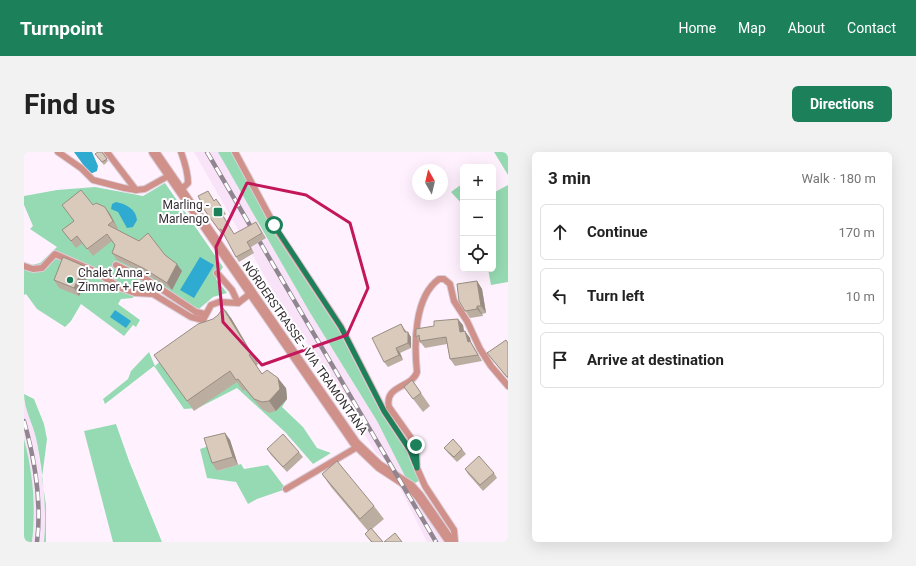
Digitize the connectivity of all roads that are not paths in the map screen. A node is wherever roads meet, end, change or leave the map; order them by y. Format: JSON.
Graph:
{"nodes":[{"id":1,"x":58,"y":152,"type":"edge"},
{"id":2,"x":107,"y":152,"type":"edge"},
{"id":3,"x":154,"y":152,"type":"edge"},
{"id":4,"x":181,"y":152,"type":"edge"},
{"id":5,"x":235,"y":152,"type":"edge"},
{"id":6,"x":170,"y":175,"type":"junction"},
{"id":7,"x":136,"y":190,"type":"junction"},
{"id":8,"x":180,"y":190,"type":"junction"},
{"id":9,"x":116,"y":265,"type":"dead end"},
{"id":10,"x":24,"y":266,"type":"edge"},
{"id":11,"x":217,"y":273,"type":"dead end"},
{"id":12,"x":251,"y":293,"type":"junction"},
{"id":13,"x":238,"y":303,"type":"junction"},
{"id":14,"x":205,"y":314,"type":"junction"},
{"id":15,"x":508,"y":386,"type":"edge"},
{"id":16,"x":358,"y":446,"type":"junction"},
{"id":17,"x":417,"y":468,"type":"junction"},
{"id":18,"x":286,"y":489,"type":"dead end"},
{"id":19,"x":452,"y":542,"type":"edge"},
{"id":20,"x":455,"y":542,"type":"edge"}],
"edges":[{"from":1,"to":7,"type":"lane"},
{"from":2,"to":7,"type":"lane"},
{"from":3,"to":6,"type":"street","name":"NÖRDERSTRASSE - VIA TRAMONTANA"},
{"from":4,"to":8,"type":"lane"},
{"from":5,"to":17,"type":"lane"},
{"from":6,"to":7,"type":"lane"},
{"from":6,"to":8,"type":"street","name":"NÖRDERSTRASSE - VIA TRAMONTANA"},
{"from":8,"to":12,"type":"street","name":"NÖRDERSTRASSE - VIA TRAMONTANA"},
{"from":9,"to":14,"type":"lane"},
{"from":10,"to":14,"type":"lane"},
{"from":11,"to":13,"type":"lane"},
{"from":12,"to":13,"type":"lane"},
{"from":12,"to":16,"type":"street","name":"NÖRDERSTRASSE - VIA TRAMONTANA"},
{"from":13,"to":14,"type":"lane"},
{"from":15,"to":17,"type":"lane"},
{"from":16,"to":18,"type":"lane"},
{"from":16,"to":19,"type":"street","name":"NÖRDERSTRASSE - VIA TRAMONTANA"},
{"from":17,"to":20,"type":"lane"}]}
